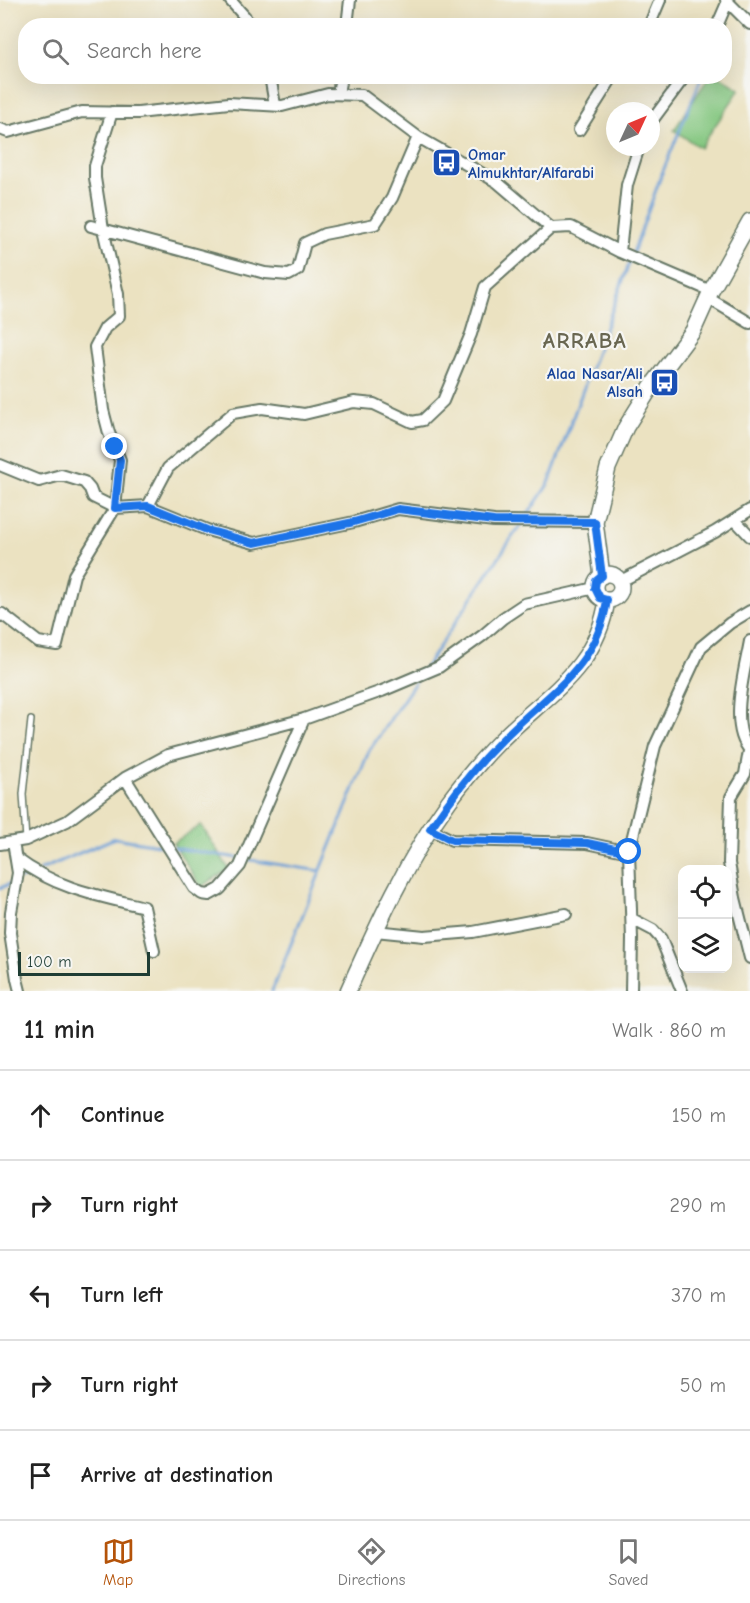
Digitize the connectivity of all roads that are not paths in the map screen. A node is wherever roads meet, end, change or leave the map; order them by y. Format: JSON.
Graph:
{"nodes":[{"id":1,"x":230,"y":0,"type":"edge"},
{"id":2,"x":350,"y":0,"type":"edge"},
{"id":3,"x":660,"y":0,"type":"edge"},
{"id":4,"x":727,"y":2,"type":"edge"},
{"id":5,"x":245,"y":18,"type":"edge"},
{"id":6,"x":348,"y":18,"type":"edge"},
{"id":7,"x":652,"y":18,"type":"edge"},
{"id":8,"x":720,"y":18,"type":"edge"},
{"id":9,"x":750,"y":24,"type":"edge"},
{"id":10,"x":271,"y":84,"type":"edge"},
{"id":11,"x":340,"y":84,"type":"edge"},
{"id":12,"x":608,"y":84,"type":"edge"},
{"id":13,"x":679,"y":84,"type":"edge"},
{"id":14,"x":338,"y":94,"type":"junction"},
{"id":15,"x":275,"y":105,"type":"junction"},
{"id":16,"x":660,"y":110,"type":"edge"},
{"id":17,"x":112,"y":112,"type":"junction"},
{"id":18,"x":0,"y":129,"type":"edge"},
{"id":19,"x":579,"y":130,"type":"dead end"},
{"id":20,"x":418,"y":136,"type":"junction"},
{"id":21,"x":636,"y":156,"type":"edge"},
{"id":22,"x":750,"y":221,"type":"edge"},
{"id":23,"x":91,"y":226,"type":"dead end"},
{"id":24,"x":551,"y":228,"type":"junction"},
{"id":25,"x":103,"y":229,"type":"junction"},
{"id":26,"x":620,"y":252,"type":"junction"},
{"id":27,"x":710,"y":295,"type":"junction"},
{"id":28,"x":750,"y":323,"type":"edge"},
{"id":29,"x":0,"y":465,"type":"edge"},
{"id":30,"x":148,"y":506,"type":"junction"},
{"id":31,"x":115,"y":508,"type":"junction"},
{"id":32,"x":750,"y":510,"type":"edge"},
{"id":33,"x":735,"y":520,"type":"junction"},
{"id":34,"x":595,"y":522,"type":"junction"},
{"id":35,"x":750,"y":536,"type":"edge"},
{"id":36,"x":598,"y":582,"type":"junction"},
{"id":37,"x":619,"y":582,"type":"junction"},
{"id":38,"x":607,"y":600,"type":"junction"},
{"id":39,"x":750,"y":610,"type":"edge"},
{"id":40,"x":0,"y":616,"type":"edge"},
{"id":41,"x":750,"y":640,"type":"edge"},
{"id":42,"x":304,"y":719,"type":"junction"},
{"id":43,"x":30,"y":720,"type":"dead end"},
{"id":44,"x":750,"y":750,"type":"edge"},
{"id":45,"x":125,"y":778,"type":"junction"},
{"id":46,"x":430,"y":829,"type":"junction"},
{"id":47,"x":26,"y":840,"type":"junction"},
{"id":48,"x":13,"y":842,"type":"junction"},
{"id":49,"x":0,"y":844,"type":"edge"},
{"id":50,"x":629,"y":852,"type":"junction"},
{"id":51,"x":17,"y":859,"type":"junction"},
{"id":52,"x":566,"y":914,"type":"dead end"},
{"id":53,"x":632,"y":919,"type":"junction"},
{"id":54,"x":375,"y":931,"type":"junction"},
{"id":55,"x":154,"y":951,"type":"dead end"},
{"id":56,"x":750,"y":958,"type":"edge"},
{"id":57,"x":20,"y":991,"type":"edge"},
{"id":58,"x":348,"y":991,"type":"edge"},
{"id":59,"x":631,"y":991,"type":"edge"},
{"id":60,"x":682,"y":991,"type":"edge"}],
"edges":[{"from":1,"to":5,"type":"street"},
{"from":2,"to":6,"type":"street"},
{"from":3,"to":7,"type":"street"},
{"from":4,"to":8,"type":"street"},
{"from":4,"to":9,"type":"street"},
{"from":10,"to":15,"type":"street"},
{"from":11,"to":14,"type":"street"},
{"from":12,"to":19,"type":"street"},
{"from":13,"to":16,"type":"street"},
{"from":14,"to":15,"type":"street"},
{"from":14,"to":20,"type":"street"},
{"from":15,"to":17,"type":"street"},
{"from":17,"to":18,"type":"street"},
{"from":17,"to":25,"type":"street"},
{"from":20,"to":24,"type":"street"},
{"from":20,"to":25,"type":"street"},
{"from":21,"to":26,"type":"street"},
{"from":22,"to":27,"type":"main road"},
{"from":23,"to":25,"type":"street"},
{"from":24,"to":26,"type":"street"},
{"from":24,"to":30,"type":"street"},
{"from":25,"to":31,"type":"street"},
{"from":26,"to":27,"type":"street"},
{"from":27,"to":28,"type":"street"},
{"from":27,"to":34,"type":"main road"},
{"from":29,"to":31,"type":"street"},
{"from":30,"to":31,"type":"street"},
{"from":30,"to":34,"type":"street"},
{"from":31,"to":40,"type":"street"},
{"from":32,"to":33,"type":"street"},
{"from":33,"to":35,"type":"street"},
{"from":33,"to":37,"type":"street"},
{"from":34,"to":36,"type":"main road"},
{"from":36,"to":37,"type":"main road"},
{"from":36,"to":38,"type":"main road"},
{"from":36,"to":42,"type":"street"},
{"from":37,"to":38,"type":"main road"},
{"from":38,"to":46,"type":"main road"},
{"from":39,"to":50,"type":"street"},
{"from":41,"to":44,"type":"street"},
{"from":42,"to":45,"type":"street"},
{"from":42,"to":45,"type":"street"},
{"from":43,"to":47,"type":"lane"},
{"from":44,"to":56,"type":"street"},
{"from":45,"to":47,"type":"street"},
{"from":46,"to":50,"type":"street"},
{"from":46,"to":54,"type":"main road"},
{"from":47,"to":48,"type":"street"},
{"from":48,"to":49,"type":"street"},
{"from":48,"to":51,"type":"street"},
{"from":50,"to":53,"type":"street"},
{"from":51,"to":55,"type":"street"},
{"from":51,"to":57,"type":"street"},
{"from":52,"to":54,"type":"street"},
{"from":53,"to":59,"type":"street"},
{"from":53,"to":60,"type":"street"},
{"from":54,"to":58,"type":"main road"}]}
